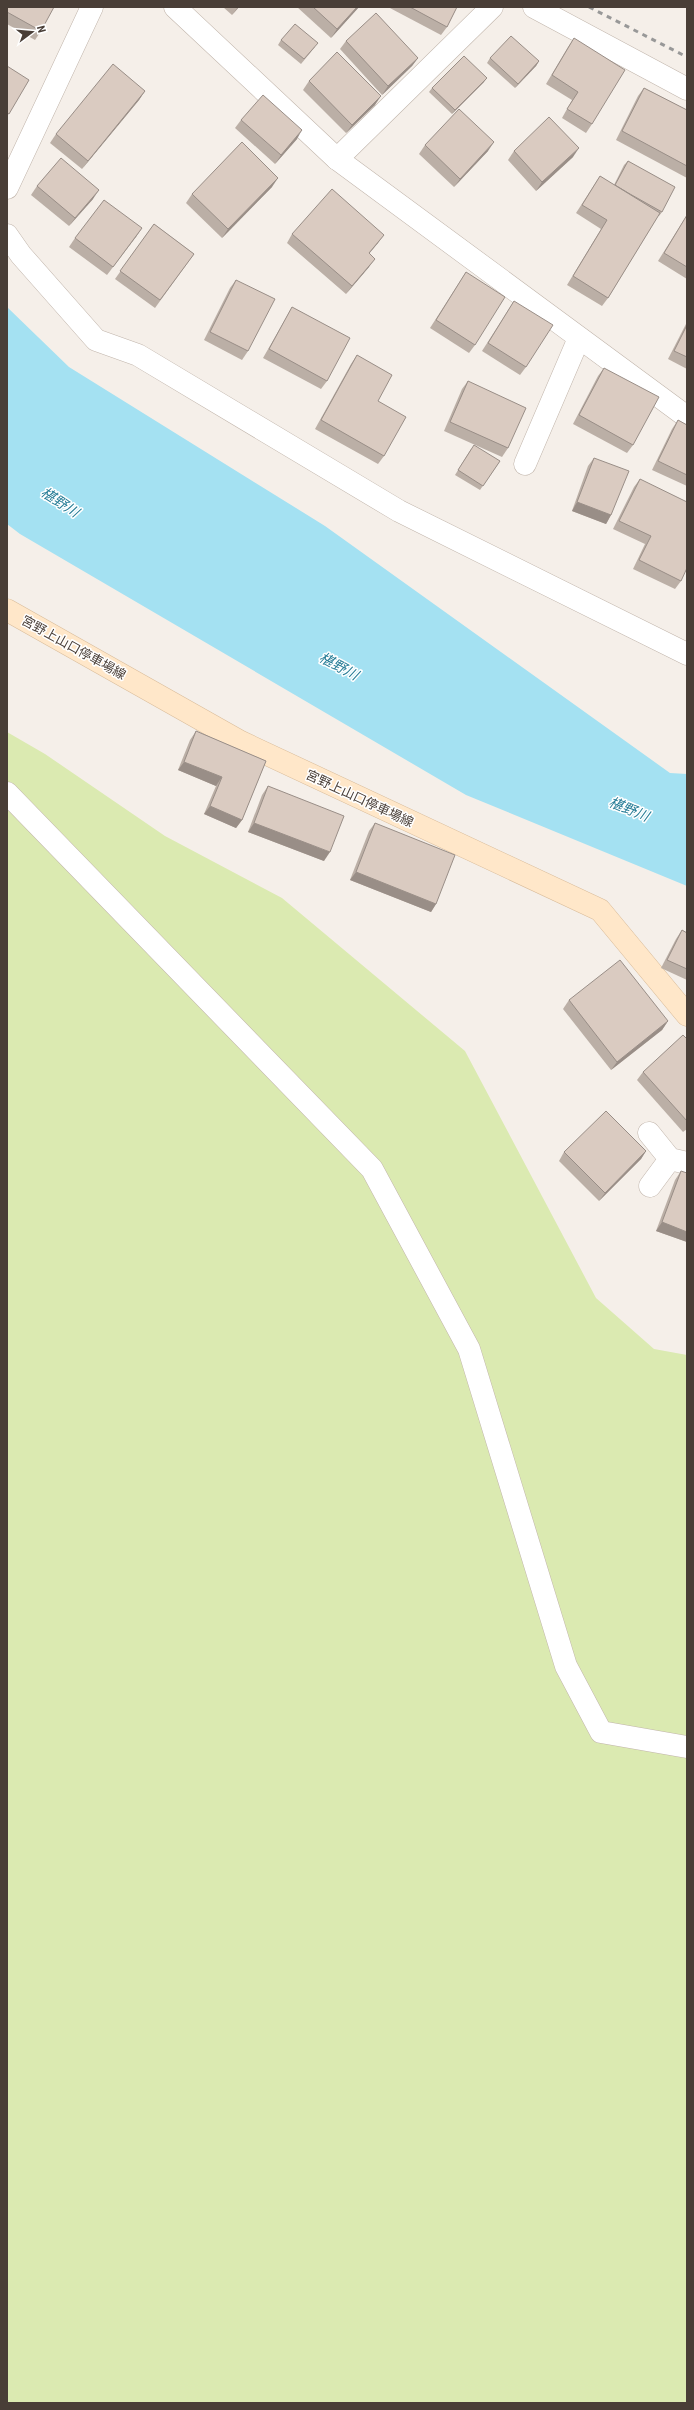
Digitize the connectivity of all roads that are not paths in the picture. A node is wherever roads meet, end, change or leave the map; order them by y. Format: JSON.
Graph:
{"nodes":[{"id":1,"x":92,"y":7,"type":"edge"},
{"id":2,"x":175,"y":7,"type":"edge"},
{"id":3,"x":492,"y":7,"type":"edge"},
{"id":4,"x":534,"y":7,"type":"edge"},
{"id":5,"x":687,"y":89,"type":"edge"},
{"id":6,"x":337,"y":158,"type":"junction"},
{"id":7,"x":7,"y":188,"type":"edge"},
{"id":8,"x":7,"y":235,"type":"edge"},
{"id":9,"x":579,"y":338,"type":"junction"},
{"id":10,"x":687,"y":417,"type":"edge"},
{"id":11,"x":525,"y":464,"type":"dead end"},
{"id":12,"x":7,"y":610,"type":"edge"},
{"id":13,"x":687,"y":654,"type":"edge"},
{"id":14,"x":7,"y":793,"type":"edge"},
{"id":15,"x":687,"y":1015,"type":"edge"},
{"id":16,"x":649,"y":1133,"type":"dead end"},
{"id":17,"x":679,"y":1161,"type":"edge"},
{"id":18,"x":650,"y":1186,"type":"dead end"},
{"id":19,"x":687,"y":1747,"type":"edge"}],
"edges":[{"from":1,"to":7,"type":"street"},
{"from":2,"to":6,"type":"street"},
{"from":3,"to":6,"type":"street"},
{"from":4,"to":5,"type":"street"},
{"from":6,"to":9,"type":"street"},
{"from":8,"to":13,"type":"street"},
{"from":9,"to":10,"type":"street"},
{"from":9,"to":11,"type":"street"},
{"from":12,"to":15,"type":"main road","name":"宮野上山口停車場線"},
{"from":14,"to":19,"type":"street"},
{"from":16,"to":17,"type":"street"},
{"from":17,"to":18,"type":"street"}]}
